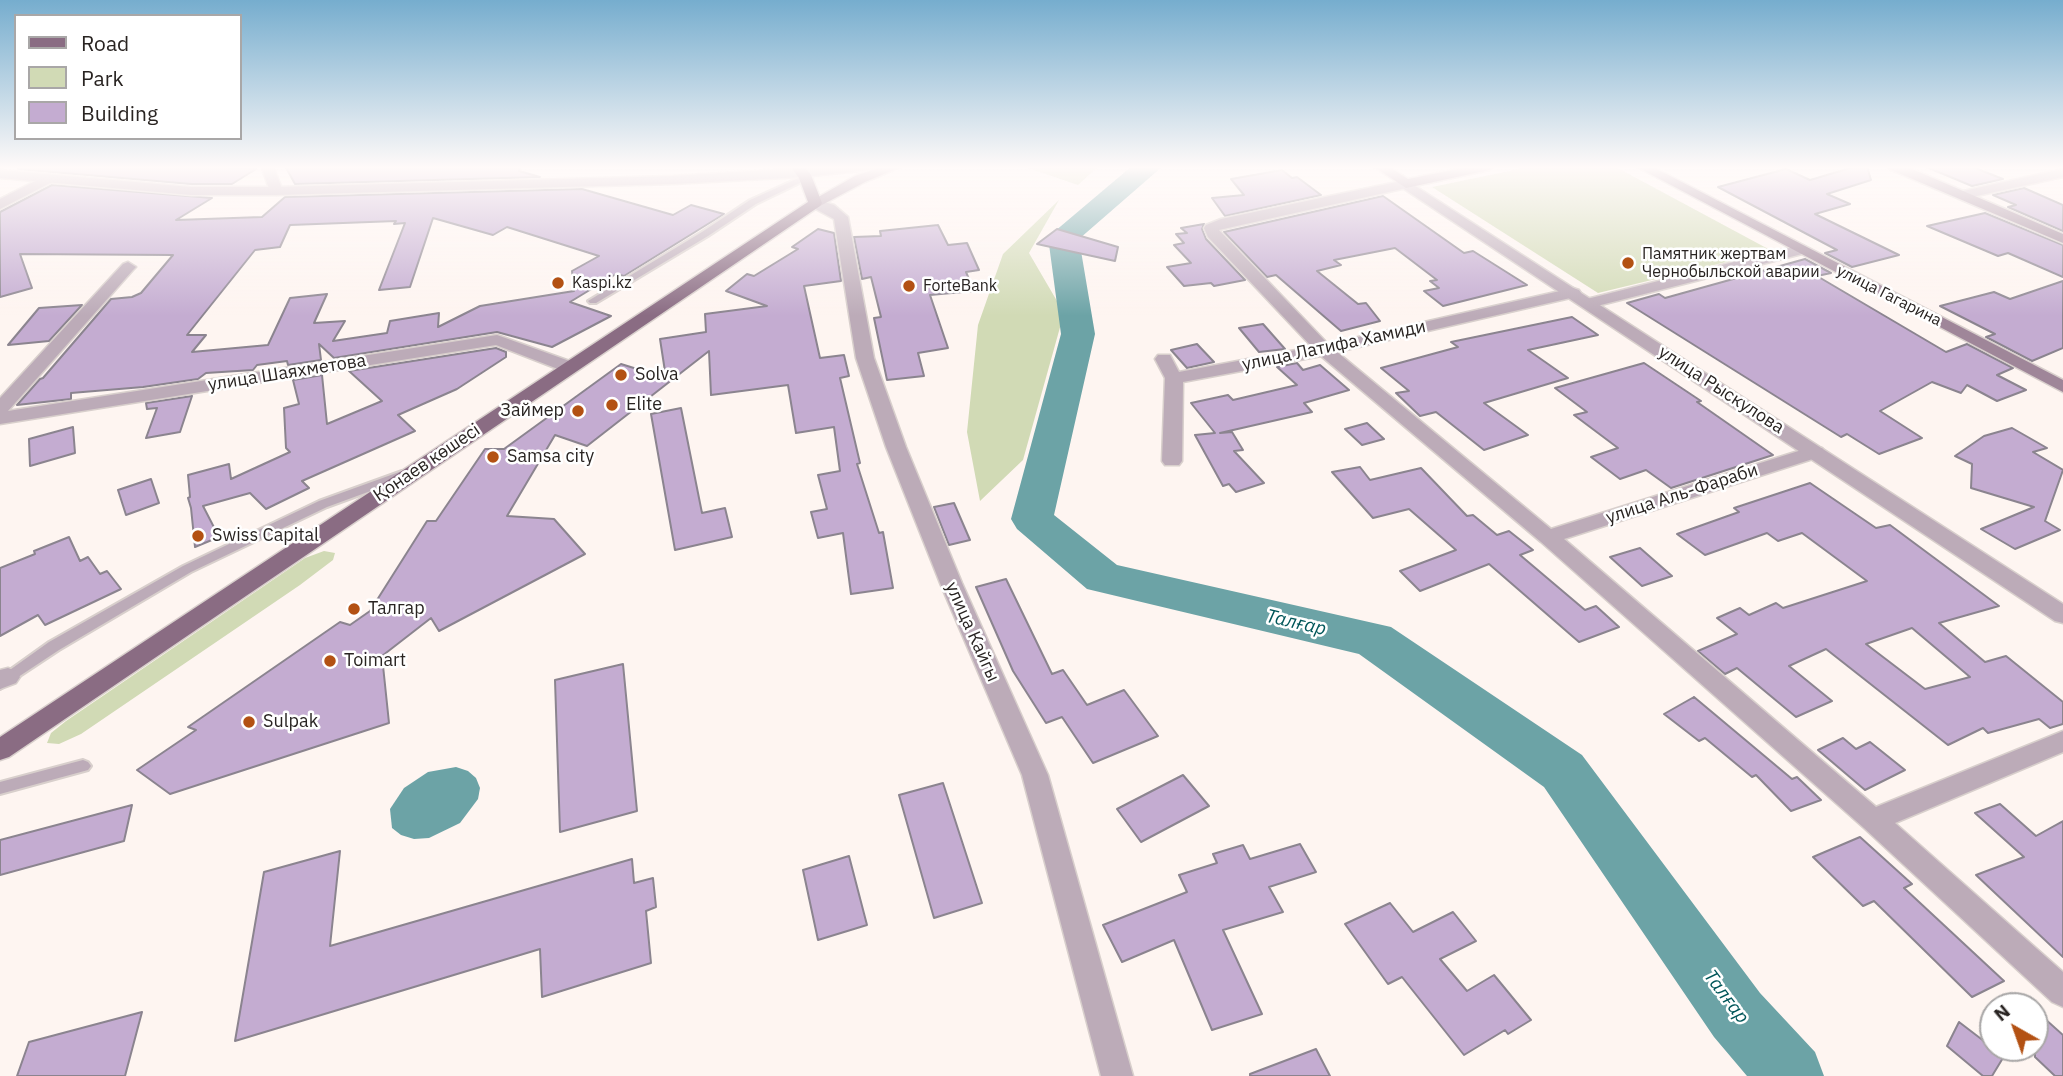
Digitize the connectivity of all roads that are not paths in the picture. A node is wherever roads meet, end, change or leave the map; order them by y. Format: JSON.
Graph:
{"nodes":[{"id":1,"x":732,"y":216,"type":"edge"},
{"id":2,"x":795,"y":216,"type":"edge"},
{"id":3,"x":840,"y":216,"type":"edge"},
{"id":4,"x":1253,"y":216,"type":"edge"},
{"id":5,"x":1455,"y":216,"type":"edge"},
{"id":6,"x":1737,"y":216,"type":"edge"},
{"id":7,"x":2011,"y":216,"type":"edge"},
{"id":8,"x":2063,"y":239,"type":"edge"},
{"id":9,"x":1801,"y":250,"type":"junction"},
{"id":10,"x":128,"y":267,"type":"dead end"},
{"id":11,"x":1573,"y":293,"type":"junction"},
{"id":12,"x":593,"y":301,"type":"dead end"},
{"id":13,"x":1589,"y":303,"type":"junction"},
{"id":14,"x":1324,"y":350,"type":"junction"},
{"id":15,"x":1164,"y":359,"type":"dead end"},
{"id":16,"x":569,"y":367,"type":"junction"},
{"id":17,"x":1174,"y":378,"type":"junction"},
{"id":18,"x":2062,"y":385,"type":"edge"},
{"id":19,"x":0,"y":409,"type":"edge"},
{"id":20,"x":0,"y":418,"type":"edge"},
{"id":21,"x":1815,"y":452,"type":"junction"},
{"id":22,"x":1172,"y":461,"type":"dead end"},
{"id":23,"x":415,"y":471,"type":"junction"},
{"id":24,"x":1548,"y":537,"type":"junction"},
{"id":25,"x":2063,"y":615,"type":"edge"},
{"id":26,"x":3,"y":680,"type":"edge"},
{"id":27,"x":2063,"y":741,"type":"edge"},
{"id":28,"x":0,"y":750,"type":"edge"},
{"id":29,"x":83,"y":766,"type":"dead end"},
{"id":30,"x":0,"y":788,"type":"edge"},
{"id":31,"x":1873,"y":820,"type":"junction"},
{"id":32,"x":2063,"y":992,"type":"edge"},
{"id":33,"x":1117,"y":1076,"type":"edge"}],
"edges":[{"from":1,"to":12,"type":"lane"},
{"from":2,"to":16,"type":"main road","name":"Қонаев көшесі"},
{"from":3,"to":33,"type":"street","name":"улица Кайгы"},
{"from":4,"to":14,"type":"street"},
{"from":5,"to":11,"type":"street","name":"улица Рыскулова"},
{"from":6,"to":9,"type":"main road","name":"улица Гагарина"},
{"from":7,"to":8,"type":"main road"},
{"from":9,"to":13,"type":"street"},
{"from":9,"to":18,"type":"main road","name":"улица Гагарина"},
{"from":10,"to":19,"type":"street"},
{"from":11,"to":13,"type":"street","name":"улица Рыскулова"},
{"from":11,"to":14,"type":"street","name":"улица Латифа Хамиди"},
{"from":13,"to":21,"type":"street","name":"улица Рыскулова"},
{"from":14,"to":17,"type":"street","name":"улица Латифа Хамиди"},
{"from":14,"to":24,"type":"street"},
{"from":15,"to":17,"type":"street"},
{"from":16,"to":20,"type":"street","name":"улица Шаяхметова"},
{"from":16,"to":23,"type":"main road","name":"Қонаев көшесі"},
{"from":17,"to":22,"type":"street"},
{"from":21,"to":24,"type":"street","name":"улица Аль-Фараби"},
{"from":21,"to":25,"type":"street","name":"улица Рыскулова"},
{"from":23,"to":26,"type":"lane"},
{"from":23,"to":28,"type":"main road","name":"Қонаев көшесі"},
{"from":24,"to":31,"type":"street"},
{"from":27,"to":31,"type":"street"},
{"from":29,"to":30,"type":"lane"},
{"from":31,"to":32,"type":"street"}]}
